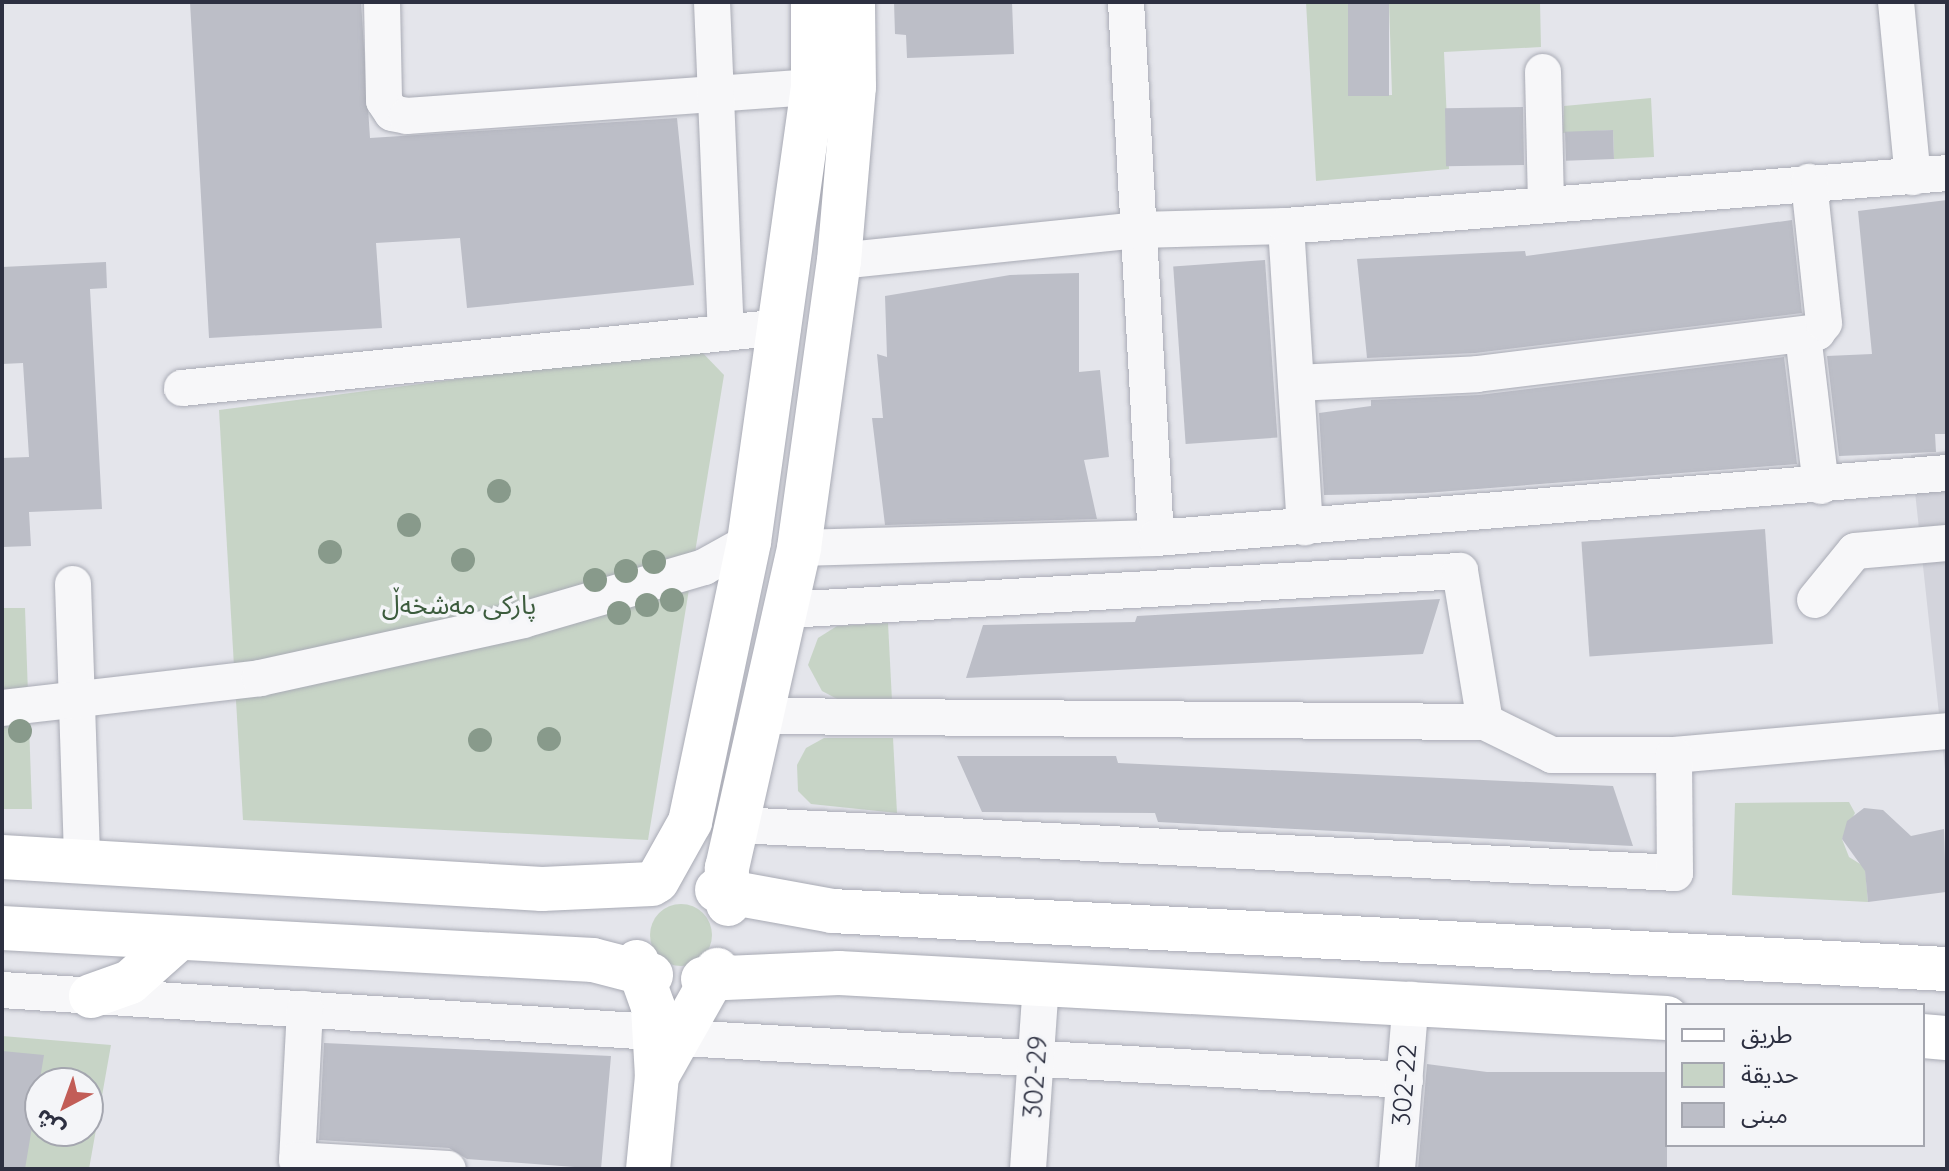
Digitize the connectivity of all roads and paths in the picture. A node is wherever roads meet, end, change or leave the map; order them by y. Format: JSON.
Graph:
{"nodes":[{"id":1,"x":382,"y":2,"type":"edge"},
{"id":2,"x":712,"y":2,"type":"edge"},
{"id":3,"x":813,"y":2,"type":"edge"},
{"id":4,"x":853,"y":2,"type":"edge"},
{"id":5,"x":1126,"y":2,"type":"edge"},
{"id":6,"x":1896,"y":2,"type":"edge"},
{"id":7,"x":1543,"y":72,"type":"dead end"},
{"id":8,"x":813,"y":87,"type":"junction"},
{"id":9,"x":717,"y":94,"type":"junction"},
{"id":10,"x":1930,"y":175,"type":"edge"},
{"id":11,"x":1809,"y":182,"type":"junction"},
{"id":12,"x":1546,"y":204,"type":"junction"},
{"id":13,"x":1286,"y":226,"type":"junction"},
{"id":14,"x":1139,"y":230,"type":"junction"},
{"id":15,"x":839,"y":261,"type":"junction"},
{"id":16,"x":783,"y":327,"type":"junction"},
{"id":17,"x":726,"y":333,"type":"junction"},
{"id":18,"x":1803,"y":335,"type":"junction"},
{"id":19,"x":1296,"y":383,"type":"junction"},
{"id":20,"x":182,"y":388,"type":"dead end"},
{"id":21,"x":1947,"y":473,"type":"edge"},
{"id":22,"x":1821,"y":486,"type":"junction"},
{"id":23,"x":1305,"y":527,"type":"junction"},
{"id":24,"x":1156,"y":538,"type":"junction"},
{"id":25,"x":749,"y":542,"type":"junction"},
{"id":26,"x":1947,"y":543,"type":"edge"},
{"id":27,"x":799,"y":548,"type":"junction"},
{"id":28,"x":73,"y":584,"type":"dead end"},
{"id":29,"x":1815,"y":600,"type":"dead end"},
{"id":30,"x":787,"y":610,"type":"junction"},
{"id":31,"x":78,"y":698,"type":"junction"},
{"id":32,"x":2,"y":708,"type":"edge"},
{"id":33,"x":765,"y":716,"type":"junction"},
{"id":34,"x":1485,"y":722,"type":"junction"},
{"id":35,"x":1947,"y":731,"type":"edge"},
{"id":36,"x":1674,"y":755,"type":"junction"},
{"id":37,"x":738,"y":825,"type":"junction"},
{"id":38,"x":2,"y":857,"type":"edge"},
{"id":39,"x":82,"y":862,"type":"junction"},
{"id":40,"x":654,"y":883,"type":"junction"},
{"id":41,"x":725,"y":896,"type":"junction"},
{"id":42,"x":2,"y":928,"type":"edge"},
{"id":43,"x":1288,"y":932,"type":"junction"},
{"id":44,"x":178,"y":939,"type":"junction"},
{"id":45,"x":1947,"y":969,"type":"edge"},
{"id":46,"x":643,"y":970,"type":"junction"},
{"id":47,"x":711,"y":976,"type":"junction"},
{"id":48,"x":1041,"y":985,"type":"junction"},
{"id":49,"x":2,"y":990,"type":"edge"},
{"id":50,"x":1279,"y":993,"type":"junction"},
{"id":51,"x":91,"y":996,"type":"junction"},
{"id":52,"x":1411,"y":1000,"type":"junction"},
{"id":53,"x":305,"y":1009,"type":"junction"},
{"id":54,"x":1665,"y":1018,"type":"edge"},
{"id":55,"x":668,"y":1035,"type":"junction"},
{"id":56,"x":1925,"y":1036,"type":"edge"},
{"id":57,"x":1947,"y":1038,"type":"edge"},
{"id":58,"x":1038,"y":1056,"type":"junction"},
{"id":59,"x":1405,"y":1080,"type":"junction"},
{"id":60,"x":448,"y":1169,"type":"edge"},
{"id":61,"x":648,"y":1169,"type":"edge"},
{"id":62,"x":1028,"y":1169,"type":"edge"},
{"id":63,"x":1397,"y":1169,"type":"edge"}],
"edges":[{"from":1,"to":9,"type":"street"},
{"from":2,"to":9,"type":"street"},
{"from":3,"to":8,"type":"main road"},
{"from":4,"to":15,"type":"main road"},
{"from":5,"to":14,"type":"street"},
{"from":6,"to":10,"type":"street"},
{"from":7,"to":12,"type":"street"},
{"from":8,"to":9,"type":"street"},
{"from":8,"to":16,"type":"main road"},
{"from":9,"to":17,"type":"street"},
{"from":10,"to":11,"type":"street"},
{"from":11,"to":12,"type":"street"},
{"from":11,"to":18,"type":"street"},
{"from":12,"to":13,"type":"street"},
{"from":13,"to":14,"type":"street"},
{"from":13,"to":19,"type":"street"},
{"from":14,"to":15,"type":"street"},
{"from":14,"to":24,"type":"street"},
{"from":15,"to":27,"type":"main road"},
{"from":16,"to":17,"type":"street"},
{"from":16,"to":25,"type":"main road"},
{"from":17,"to":20,"type":"street"},
{"from":18,"to":19,"type":"street"},
{"from":18,"to":22,"type":"street"},
{"from":19,"to":23,"type":"street"},
{"from":21,"to":22,"type":"street"},
{"from":22,"to":23,"type":"street"},
{"from":23,"to":24,"type":"street"},
{"from":24,"to":27,"type":"street"},
{"from":25,"to":31,"type":"street"},
{"from":25,"to":40,"type":"main road"},
{"from":26,"to":29,"type":"street"},
{"from":27,"to":30,"type":"main road"},
{"from":28,"to":31,"type":"street"},
{"from":30,"to":33,"type":"main road"},
{"from":30,"to":34,"type":"street"},
{"from":31,"to":32,"type":"street"},
{"from":31,"to":39,"type":"street"},
{"from":33,"to":34,"type":"street"},
{"from":33,"to":37,"type":"main road"},
{"from":34,"to":36,"type":"street"},
{"from":35,"to":36,"type":"street"},
{"from":36,"to":37,"type":"street"},
{"from":37,"to":41,"type":"main road"},
{"from":38,"to":39,"type":"main road"},
{"from":39,"to":40,"type":"main road"},
{"from":40,"to":41,"type":"main road"},
{"from":40,"to":46,"type":"main road"},
{"from":41,"to":43,"type":"main road"},
{"from":41,"to":47,"type":"main road"},
{"from":42,"to":44,"type":"main road"},
{"from":43,"to":45,"type":"main road"},
{"from":43,"to":50,"type":"main road"},
{"from":44,"to":46,"type":"main road"},
{"from":44,"to":51,"type":"main road"},
{"from":46,"to":47,"type":"main road"},
{"from":46,"to":55,"type":"main road"},
{"from":47,"to":48,"type":"main road"},
{"from":47,"to":55,"type":"main road"},
{"from":48,"to":50,"type":"main road"},
{"from":48,"to":58,"type":"street","name":"302-29"},
{"from":49,"to":51,"type":"street"},
{"from":50,"to":52,"type":"main road"},
{"from":51,"to":53,"type":"street"},
{"from":52,"to":54,"type":"main road"},
{"from":52,"to":59,"type":"street","name":"302-22"},
{"from":53,"to":55,"type":"street"},
{"from":53,"to":60,"type":"street"},
{"from":55,"to":58,"type":"street"},
{"from":55,"to":61,"type":"main road"},
{"from":56,"to":57,"type":"main road"},
{"from":58,"to":59,"type":"street"},
{"from":58,"to":62,"type":"street","name":"302-29"},
{"from":59,"to":63,"type":"street","name":"302-22"}]}
